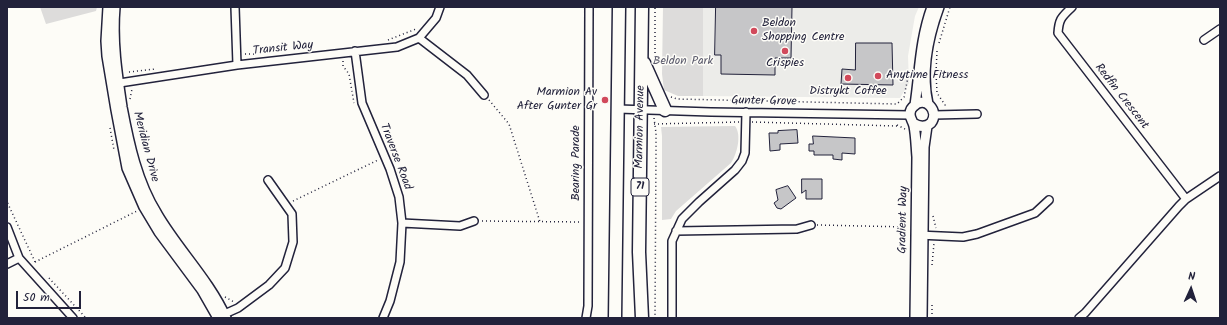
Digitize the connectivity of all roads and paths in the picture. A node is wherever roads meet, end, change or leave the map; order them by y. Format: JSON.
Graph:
{"nodes":[{"id":1,"x":108,"y":7,"type":"edge"},
{"id":2,"x":115,"y":7,"type":"edge"},
{"id":3,"x":235,"y":7,"type":"edge"},
{"id":4,"x":440,"y":7,"type":"edge"},
{"id":5,"x":589,"y":7,"type":"edge"},
{"id":6,"x":619,"y":7,"type":"edge"},
{"id":7,"x":642,"y":7,"type":"edge"},
{"id":8,"x":655,"y":7,"type":"edge"},
{"id":9,"x":932,"y":7,"type":"edge"},
{"id":10,"x":939,"y":7,"type":"edge"},
{"id":11,"x":950,"y":7,"type":"edge"},
{"id":12,"x":1072,"y":7,"type":"edge"},
{"id":13,"x":417,"y":29,"type":"dead end"},
{"id":14,"x":1220,"y":29,"type":"edge"},
{"id":15,"x":419,"y":38,"type":"junction"},
{"id":16,"x":1204,"y":40,"type":"dead end"},
{"id":17,"x":384,"y":41,"type":"dead end"},
{"id":18,"x":355,"y":52,"type":"junction"},
{"id":19,"x":343,"y":53,"type":"junction"},
{"id":20,"x":237,"y":55,"type":"junction"},
{"id":21,"x":258,"y":55,"type":"dead end"},
{"id":22,"x":642,"y":56,"type":"junction"},
{"id":23,"x":237,"y":65,"type":"junction"},
{"id":24,"x":655,"y":66,"type":"dead end"},
{"id":25,"x":125,"y":68,"type":"dead end"},
{"id":26,"x":160,"y":68,"type":"dead end"},
{"id":27,"x":129,"y":72,"type":"junction"},
{"id":28,"x":909,"y":72,"type":"dead end"},
{"id":29,"x":132,"y":81,"type":"junction"},
{"id":30,"x":115,"y":84,"type":"junction"},
{"id":31,"x":484,"y":95,"type":"joint"},
{"id":32,"x":657,"y":95,"type":"junction"},
{"id":33,"x":128,"y":103,"type":"dead end"},
{"id":34,"x":897,"y":104,"type":"junction"},
{"id":35,"x":928,"y":104,"type":"junction"},
{"id":36,"x":915,"y":105,"type":"junction"},
{"id":37,"x":355,"y":106,"type":"dead end"},
{"id":38,"x":618,"y":108,"type":"junction"},
{"id":39,"x":641,"y":110,"type":"junction"},
{"id":40,"x":660,"y":110,"type":"junction"},
{"id":41,"x":746,"y":112,"type":"junction"},
{"id":42,"x":944,"y":114,"type":"junction"},
{"id":43,"x":977,"y":114,"type":"dead end"},
{"id":44,"x":897,"y":115,"type":"junction"},
{"id":45,"x":934,"y":115,"type":"junction"},
{"id":46,"x":912,"y":119,"type":"junction"},
{"id":47,"x":746,"y":122,"type":"junction"},
{"id":48,"x":654,"y":124,"type":"junction"},
{"id":49,"x":896,"y":126,"type":"junction"},
{"id":50,"x":927,"y":126,"type":"junction"},
{"id":51,"x":907,"y":132,"type":"dead end"},
{"id":52,"x":377,"y":156,"type":"dead end"},
{"id":53,"x":1220,"y":176,"type":"edge"},
{"id":54,"x":268,"y":180,"type":"dead end"},
{"id":55,"x":7,"y":199,"type":"edge"},
{"id":56,"x":1186,"y":199,"type":"junction"},
{"id":57,"x":1049,"y":200,"type":"dead end"},
{"id":58,"x":286,"y":205,"type":"junction"},
{"id":59,"x":144,"y":207,"type":"junction"},
{"id":60,"x":932,"y":215,"type":"dead end"},
{"id":61,"x":474,"y":221,"type":"joint"},
{"id":62,"x":540,"y":222,"type":"junction"},
{"id":63,"x":588,"y":222,"type":"junction"},
{"id":64,"x":402,"y":223,"type":"junction"},
{"id":65,"x":811,"y":225,"type":"joint"},
{"id":66,"x":7,"y":227,"type":"edge"},
{"id":67,"x":908,"y":227,"type":"dead end"},
{"id":68,"x":676,"y":230,"type":"junction"},
{"id":69,"x":919,"y":236,"type":"junction"},
{"id":70,"x":936,"y":236,"type":"junction"},
{"id":71,"x":19,"y":258,"type":"junction"},
{"id":72,"x":35,"y":262,"type":"junction"},
{"id":73,"x":7,"y":264,"type":"edge"},
{"id":74,"x":26,"y":266,"type":"junction"},
{"id":75,"x":932,"y":266,"type":"dead end"},
{"id":76,"x":40,"y":268,"type":"dead end"},
{"id":77,"x":45,"y":274,"type":"dead end"},
{"id":78,"x":223,"y":296,"type":"dead end"},
{"id":79,"x":932,"y":305,"type":"dead end"},
{"id":80,"x":238,"y":308,"type":"junction"},
{"id":81,"x":221,"y":317,"type":"edge"},
{"id":82,"x":73,"y":318,"type":"edge"},
{"id":83,"x":86,"y":318,"type":"edge"},
{"id":84,"x":383,"y":318,"type":"edge"},
{"id":85,"x":586,"y":318,"type":"edge"},
{"id":86,"x":615,"y":318,"type":"edge"},
{"id":87,"x":642,"y":318,"type":"edge"},
{"id":88,"x":655,"y":318,"type":"edge"},
{"id":89,"x":672,"y":318,"type":"edge"},
{"id":90,"x":915,"y":318,"type":"edge"},
{"id":91,"x":922,"y":318,"type":"edge"},
{"id":92,"x":932,"y":318,"type":"edge"},
{"id":93,"x":1079,"y":318,"type":"edge"}],
"edges":[{"from":1,"to":30,"type":"street","name":"Meridian Drive"},
{"from":2,"to":30,"type":"street","name":"Meridian Drive"},
{"from":3,"to":20,"type":"street"},
{"from":4,"to":15,"type":"street","name":"Transit Way"},
{"from":5,"to":63,"type":"street","name":"Bearing Parade"},
{"from":6,"to":38,"type":"highway","name":"Marmion Avenue","number":"71"},
{"from":7,"to":22,"type":"highway","name":"Marmion Avenue","number":"71"},
{"from":8,"to":24,"type":"path"},
{"from":9,"to":36,"type":"street"},
{"from":10,"to":35,"type":"street"},
{"from":11,"to":42,"type":"path"},
{"from":12,"to":56,"type":"street","name":"Redfin Crescent"},
{"from":13,"to":17,"type":"path"},
{"from":14,"to":16,"type":"street"},
{"from":15,"to":18,"type":"street","name":"Transit Way"},
{"from":15,"to":31,"type":"street"},
{"from":18,"to":19,"type":"street","name":"Transit Way"},
{"from":18,"to":64,"type":"street","name":"Traverse Road"},
{"from":19,"to":23,"type":"street","name":"Transit Way"},
{"from":19,"to":37,"type":"path"},
{"from":20,"to":21,"type":"path"},
{"from":20,"to":23,"type":"street"},
{"from":22,"to":32,"type":"highway"},
{"from":22,"to":39,"type":"highway","name":"Marmion Avenue","number":"71"},
{"from":23,"to":29,"type":"street","name":"Transit Way"},
{"from":25,"to":27,"type":"path"},
{"from":26,"to":27,"type":"path"},
{"from":27,"to":29,"type":"path"},
{"from":28,"to":34,"type":"path"},
{"from":29,"to":30,"type":"street","name":"Transit Way"},
{"from":29,"to":33,"type":"path"},
{"from":30,"to":59,"type":"street","name":"Meridian Drive"},
{"from":30,"to":81,"type":"street","name":"Meridian Drive"},
{"from":31,"to":62,"type":"path"},
{"from":32,"to":34,"type":"path"},
{"from":32,"to":40,"type":"highway"},
{"from":34,"to":44,"type":"path"},
{"from":35,"to":36,"type":"street"},
{"from":35,"to":45,"type":"street"},
{"from":36,"to":46,"type":"street"},
{"from":38,"to":39,"type":"street","name":"Gunter Grove"},
{"from":38,"to":86,"type":"highway","name":"Marmion Avenue","number":"71"},
{"from":39,"to":40,"type":"street","name":"Gunter Grove"},
{"from":39,"to":87,"type":"highway","name":"Marmion Avenue","number":"71"},
{"from":40,"to":41,"type":"street","name":"Gunter Grove"},
{"from":40,"to":48,"type":"path"},
{"from":41,"to":44,"type":"street","name":"Gunter Grove"},
{"from":41,"to":47,"type":"street"},
{"from":42,"to":43,"type":"street"},
{"from":42,"to":45,"type":"street"},
{"from":44,"to":46,"type":"street","name":"Gunter Grove"},
{"from":44,"to":49,"type":"path"},
{"from":45,"to":50,"type":"street"},
{"from":46,"to":50,"type":"street"},
{"from":46,"to":69,"type":"street","name":"Gradient Way"},
{"from":47,"to":48,"type":"path"},
{"from":47,"to":49,"type":"path"},
{"from":47,"to":68,"type":"street"},
{"from":48,"to":88,"type":"path"},
{"from":49,"to":51,"type":"path"},
{"from":50,"to":69,"type":"street","name":"Gradient Way"},
{"from":52,"to":58,"type":"path"},
{"from":53,"to":56,"type":"street"},
{"from":54,"to":58,"type":"street"},
{"from":55,"to":72,"type":"path"},
{"from":56,"to":93,"type":"street"},
{"from":57,"to":70,"type":"street"},
{"from":58,"to":80,"type":"street"},
{"from":59,"to":72,"type":"path"},
{"from":59,"to":81,"type":"street","name":"Meridian Drive"},
{"from":60,"to":70,"type":"path"},
{"from":61,"to":62,"type":"path"},
{"from":61,"to":64,"type":"street"},
{"from":62,"to":63,"type":"path"},
{"from":63,"to":85,"type":"street","name":"Bearing Parade"},
{"from":64,"to":84,"type":"street","name":"Traverse Road"},
{"from":65,"to":67,"type":"path"},
{"from":65,"to":68,"type":"street"},
{"from":66,"to":71,"type":"street"},
{"from":68,"to":89,"type":"street"},
{"from":69,"to":70,"type":"street"},
{"from":69,"to":90,"type":"street","name":"Gradient Way"},
{"from":69,"to":91,"type":"street","name":"Gradient Way"},
{"from":70,"to":75,"type":"path"},
{"from":71,"to":73,"type":"street"},
{"from":71,"to":74,"type":"street"},
{"from":72,"to":74,"type":"path"},
{"from":72,"to":76,"type":"path"},
{"from":74,"to":82,"type":"street"},
{"from":77,"to":83,"type":"path"},
{"from":78,"to":80,"type":"path"},
{"from":79,"to":92,"type":"path"},
{"from":80,"to":81,"type":"street"}]}
